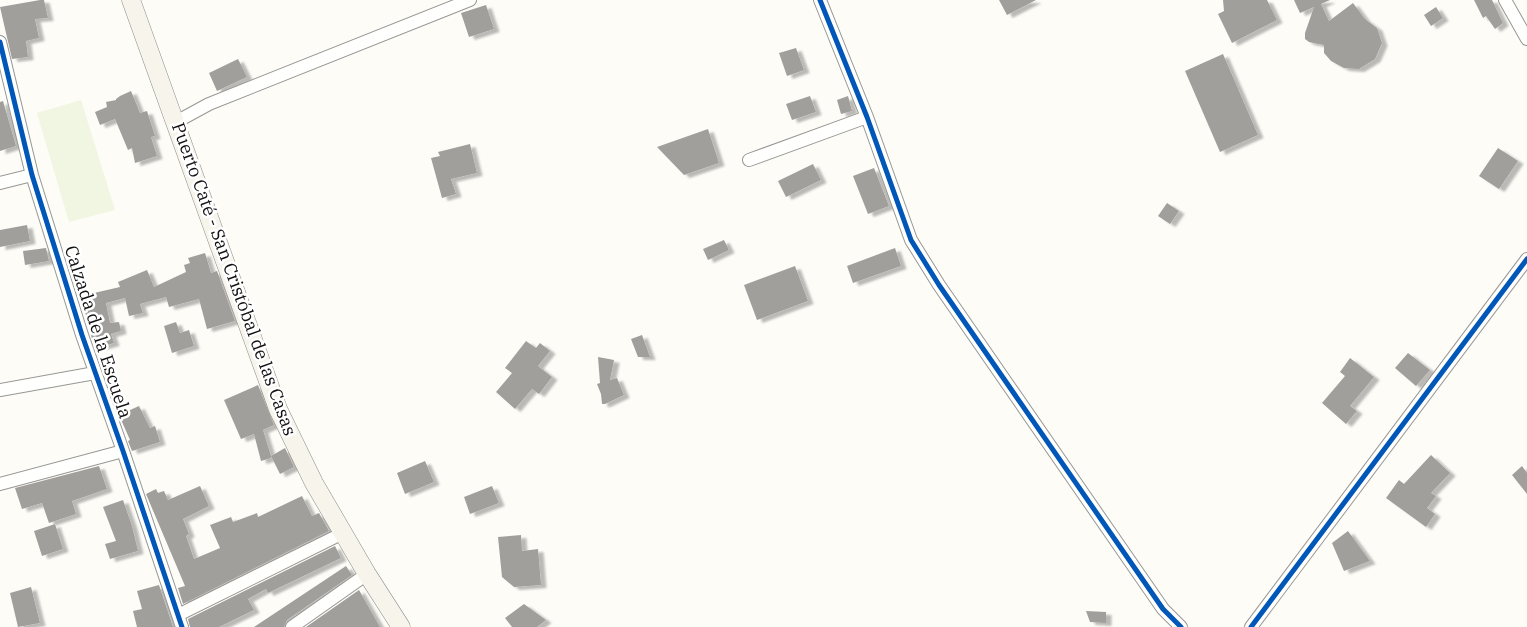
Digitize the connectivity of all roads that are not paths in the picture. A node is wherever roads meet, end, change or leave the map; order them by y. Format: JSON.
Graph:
{"nodes":[{"id":1,"x":132,"y":0,"type":"edge"},
{"id":2,"x":470,"y":0,"type":"edge"},
{"id":3,"x":820,"y":0,"type":"edge"},
{"id":4,"x":1505,"y":0,"type":"edge"},
{"id":5,"x":1527,"y":38,"type":"edge"},
{"id":6,"x":0,"y":42,"type":"edge"},
{"id":7,"x":867,"y":117,"type":"junction"},
{"id":8,"x":176,"y":122,"type":"junction"},
{"id":9,"x":749,"y":160,"type":"dead end"},
{"id":10,"x":32,"y":174,"type":"junction"},
{"id":11,"x":0,"y":183,"type":"edge"},
{"id":12,"x":1527,"y":259,"type":"edge"},
{"id":13,"x":95,"y":373,"type":"junction"},
{"id":14,"x":0,"y":390,"type":"edge"},
{"id":15,"x":123,"y":450,"type":"junction"},
{"id":16,"x":0,"y":484,"type":"edge"},
{"id":17,"x":343,"y":533,"type":"junction"},
{"id":18,"x":367,"y":574,"type":"junction"},
{"id":19,"x":178,"y":614,"type":"junction"},
{"id":20,"x":182,"y":627,"type":"edge"},
{"id":21,"x":292,"y":627,"type":"edge"},
{"id":22,"x":401,"y":627,"type":"edge"},
{"id":23,"x":1181,"y":627,"type":"edge"},
{"id":24,"x":1251,"y":627,"type":"edge"}],
"edges":[{"from":1,"to":8,"type":"main road","name":"Puerto Caté - San Cristóbal de las Casas"},
{"from":2,"to":8,"type":"street"},
{"from":3,"to":7,"type":"street"},
{"from":4,"to":5,"type":"street"},
{"from":6,"to":10,"type":"street","name":"Calzada de la Escuela"},
{"from":7,"to":9,"type":"street"},
{"from":7,"to":23,"type":"street"},
{"from":8,"to":17,"type":"main road","name":"Puerto Caté - San Cristóbal de las Casas"},
{"from":10,"to":11,"type":"street"},
{"from":10,"to":13,"type":"street","name":"Calzada de la Escuela"},
{"from":12,"to":24,"type":"street"},
{"from":13,"to":14,"type":"street"},
{"from":13,"to":15,"type":"street","name":"Calzada de la Escuela"},
{"from":15,"to":16,"type":"street"},
{"from":15,"to":19,"type":"street","name":"Calzada de la Escuela"},
{"from":17,"to":18,"type":"main road","name":"Puerto Caté - San Cristóbal de las Casas"},
{"from":17,"to":19,"type":"street"},
{"from":18,"to":21,"type":"street"},
{"from":18,"to":22,"type":"main road","name":"Puerto Caté - San Cristóbal de las Casas"},
{"from":19,"to":20,"type":"street","name":"Calzada de la Escuela"}]}
